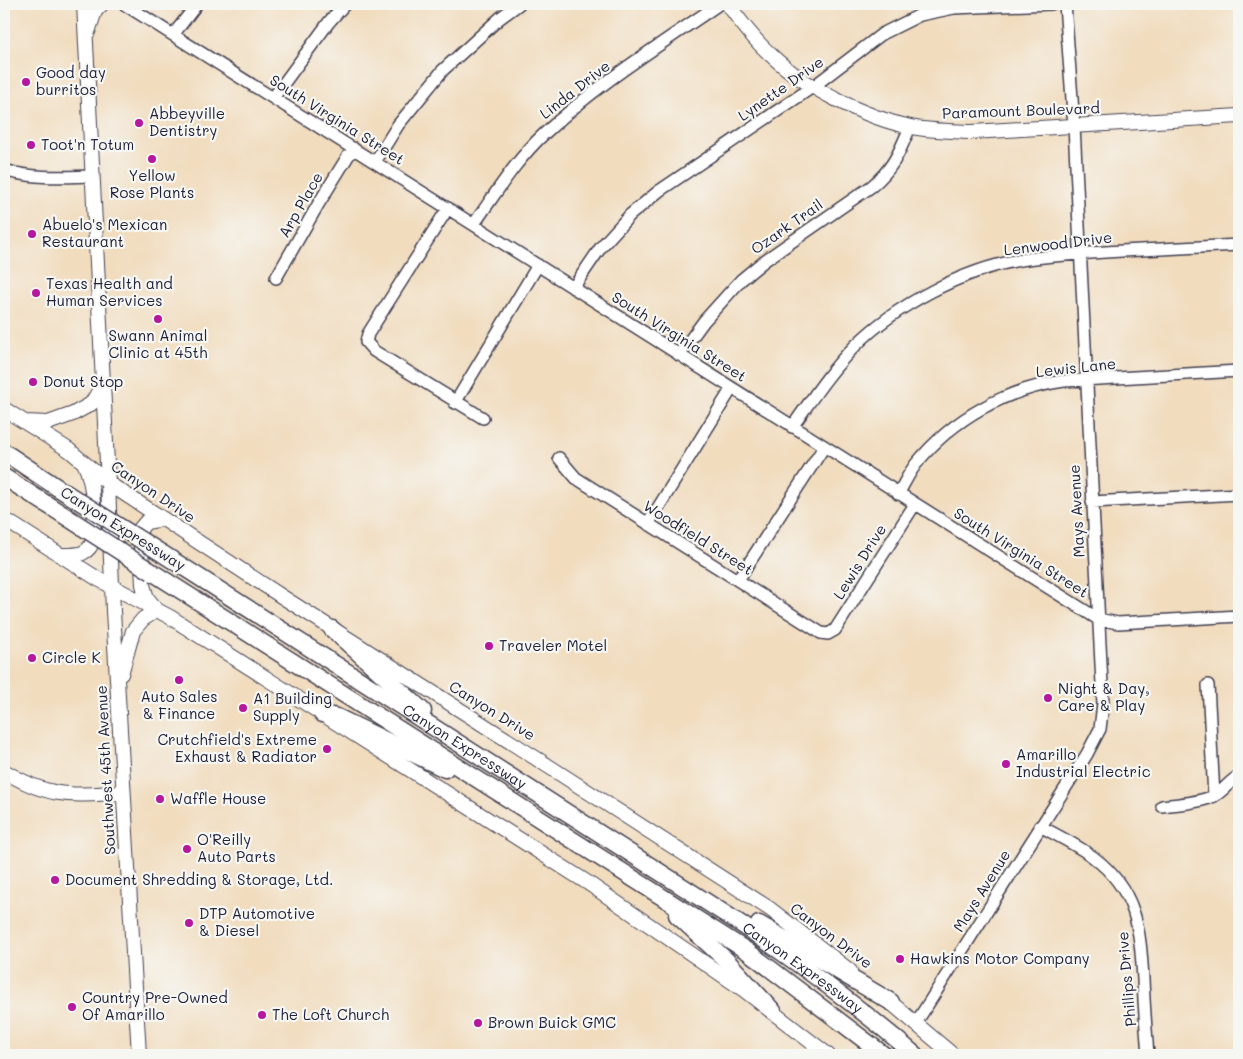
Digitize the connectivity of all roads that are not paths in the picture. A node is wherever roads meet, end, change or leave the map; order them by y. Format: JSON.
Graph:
{"nodes":[{"id":1,"x":84,"y":4,"type":"edge"},
{"id":2,"x":102,"y":4,"type":"edge"},
{"id":3,"x":124,"y":4,"type":"edge"},
{"id":4,"x":197,"y":4,"type":"edge"},
{"id":5,"x":345,"y":4,"type":"edge"},
{"id":6,"x":519,"y":4,"type":"edge"},
{"id":7,"x":719,"y":4,"type":"edge"},
{"id":8,"x":728,"y":4,"type":"edge"},
{"id":9,"x":1051,"y":4,"type":"edge"},
{"id":10,"x":1065,"y":4,"type":"edge"},
{"id":11,"x":172,"y":35,"type":"junction"},
{"id":12,"x":86,"y":40,"type":"junction"},
{"id":13,"x":814,"y":86,"type":"junction"},
{"id":14,"x":273,"y":98,"type":"junction"},
{"id":15,"x":1239,"y":116,"type":"edge"},
{"id":16,"x":1074,"y":126,"type":"junction"},
{"id":17,"x":910,"y":127,"type":"junction"},
{"id":18,"x":353,"y":148,"type":"junction"},
{"id":19,"x":375,"y":162,"type":"junction"},
{"id":20,"x":4,"y":170,"type":"edge"},
{"id":21,"x":93,"y":176,"type":"junction"},
{"id":22,"x":448,"y":208,"type":"junction"},
{"id":23,"x":474,"y":224,"type":"junction"},
{"id":24,"x":1239,"y":245,"type":"edge"},
{"id":25,"x":1080,"y":254,"type":"junction"},
{"id":26,"x":538,"y":265,"type":"junction"},
{"id":27,"x":276,"y":278,"type":"dead end"},
{"id":28,"x":573,"y":288,"type":"junction"},
{"id":29,"x":679,"y":355,"type":"junction"},
{"id":30,"x":1239,"y":371,"type":"edge"},
{"id":31,"x":1085,"y":380,"type":"junction"},
{"id":32,"x":103,"y":385,"type":"junction"},
{"id":33,"x":732,"y":388,"type":"junction"},
{"id":34,"x":455,"y":403,"type":"junction"},
{"id":35,"x":4,"y":409,"type":"edge"},
{"id":36,"x":482,"y":418,"type":"dead end"},
{"id":37,"x":26,"y":422,"type":"junction"},
{"id":38,"x":792,"y":427,"type":"junction"},
{"id":39,"x":824,"y":447,"type":"junction"},
{"id":40,"x":4,"y":452,"type":"edge"},
{"id":41,"x":559,"y":458,"type":"dead end"},
{"id":42,"x":84,"y":462,"type":"junction"},
{"id":43,"x":4,"y":477,"type":"edge"},
{"id":44,"x":108,"y":483,"type":"junction"},
{"id":45,"x":898,"y":494,"type":"junction"},
{"id":46,"x":1239,"y":494,"type":"edge"},
{"id":47,"x":1092,"y":502,"type":"junction"},
{"id":48,"x":915,"y":504,"type":"junction"},
{"id":49,"x":4,"y":519,"type":"edge"},
{"id":50,"x":163,"y":519,"type":"junction"},
{"id":51,"x":648,"y":524,"type":"junction"},
{"id":52,"x":60,"y":555,"type":"junction"},
{"id":53,"x":738,"y":580,"type":"junction"},
{"id":54,"x":112,"y":586,"type":"junction"},
{"id":55,"x":157,"y":610,"type":"junction"},
{"id":56,"x":1239,"y":616,"type":"edge"},
{"id":57,"x":1098,"y":619,"type":"junction"},
{"id":58,"x":332,"y":629,"type":"junction"},
{"id":59,"x":828,"y":634,"type":"joint"},
{"id":60,"x":1208,"y":685,"type":"dead end"},
{"id":61,"x":117,"y":686,"type":"junction"},
{"id":62,"x":322,"y":714,"type":"junction"},
{"id":63,"x":4,"y":770,"type":"edge"},
{"id":64,"x":501,"y":770,"type":"junction"},
{"id":65,"x":1239,"y":776,"type":"edge"},
{"id":66,"x":123,"y":794,"type":"junction"},
{"id":67,"x":1214,"y":796,"type":"junction"},
{"id":68,"x":510,"y":800,"type":"junction"},
{"id":69,"x":1162,"y":806,"type":"dead end"},
{"id":70,"x":1040,"y":826,"type":"junction"},
{"id":71,"x":677,"y":883,"type":"junction"},
{"id":72,"x":650,"y":889,"type":"junction"},
{"id":73,"x":891,"y":1002,"type":"junction"},
{"id":74,"x":773,"y":1011,"type":"junction"},
{"id":75,"x":916,"y":1023,"type":"junction"},
{"id":76,"x":139,"y":1055,"type":"edge"},
{"id":77,"x":828,"y":1055,"type":"edge"},
{"id":78,"x":884,"y":1055,"type":"edge"},
{"id":79,"x":915,"y":1055,"type":"edge"},
{"id":80,"x":953,"y":1055,"type":"edge"},
{"id":81,"x":1148,"y":1055,"type":"edge"}],
"edges":[{"from":1,"to":12,"type":"main road","name":"Southwest 45th Avenue"},
{"from":2,"to":12,"type":"main road"},
{"from":3,"to":11,"type":"street","name":"South Virginia Street"},
{"from":4,"to":11,"type":"street"},
{"from":5,"to":14,"type":"street"},
{"from":6,"to":19,"type":"street"},
{"from":7,"to":23,"type":"street","name":"Linda Drive"},
{"from":8,"to":13,"type":"main road","name":"Paramount Boulevard"},
{"from":9,"to":13,"type":"street","name":"Lynette Drive"},
{"from":10,"to":16,"type":"street","name":"Mays Avenue"},
{"from":11,"to":14,"type":"street","name":"South Virginia Street"},
{"from":12,"to":21,"type":"main road","name":"Southwest 45th Avenue"},
{"from":13,"to":17,"type":"main road","name":"Paramount Boulevard"},
{"from":13,"to":28,"type":"street","name":"Lynette Drive"},
{"from":14,"to":18,"type":"street","name":"South Virginia Street"},
{"from":15,"to":16,"type":"main road","name":"Paramount Boulevard"},
{"from":16,"to":17,"type":"main road","name":"Paramount Boulevard"},
{"from":16,"to":25,"type":"street","name":"Mays Avenue"},
{"from":17,"to":29,"type":"street","name":"Ozark Trail"},
{"from":18,"to":19,"type":"street","name":"South Virginia Street"},
{"from":18,"to":27,"type":"street","name":"Arp Place"},
{"from":19,"to":22,"type":"street","name":"South Virginia Street"},
{"from":20,"to":21,"type":"street"},
{"from":21,"to":32,"type":"main road","name":"Southwest 45th Avenue"},
{"from":22,"to":23,"type":"street","name":"South Virginia Street"},
{"from":22,"to":34,"type":"street"},
{"from":23,"to":26,"type":"street","name":"South Virginia Street"},
{"from":24,"to":25,"type":"street","name":"Lenwood Drive"},
{"from":25,"to":31,"type":"street","name":"Mays Avenue"},
{"from":25,"to":38,"type":"street","name":"Lenwood Drive"},
{"from":26,"to":28,"type":"street","name":"South Virginia Street"},
{"from":26,"to":34,"type":"street"},
{"from":28,"to":29,"type":"street","name":"South Virginia Street"},
{"from":29,"to":33,"type":"street","name":"South Virginia Street"},
{"from":30,"to":31,"type":"street","name":"Lewis Lane"},
{"from":31,"to":45,"type":"street","name":"Lewis Lane"},
{"from":31,"to":47,"type":"street","name":"Mays Avenue"},
{"from":32,"to":37,"type":"main road"},
{"from":32,"to":44,"type":"main road","name":"Southwest 45th Avenue"},
{"from":33,"to":38,"type":"street","name":"South Virginia Street"},
{"from":33,"to":51,"type":"street"},
{"from":34,"to":36,"type":"street"},
{"from":35,"to":37,"type":"main road","name":"Canyon Drive"},
{"from":37,"to":42,"type":"main road","name":"Canyon Drive"},
{"from":38,"to":39,"type":"street","name":"South Virginia Street"},
{"from":39,"to":45,"type":"street","name":"South Virginia Street"},
{"from":39,"to":53,"type":"street"},
{"from":40,"to":64,"type":"highway","name":"Canyon Expressway","bridge":true},
{"from":41,"to":51,"type":"street","name":"Woodfield Street"},
{"from":42,"to":44,"type":"main road","name":"Canyon Drive"},
{"from":42,"to":52,"type":"main road"},
{"from":43,"to":68,"type":"highway","name":"Canyon Expressway","bridge":true},
{"from":44,"to":50,"type":"main road","name":"Canyon Drive"},
{"from":44,"to":54,"type":"main road","name":"Southwest 45th Avenue"},
{"from":45,"to":48,"type":"street","name":"South Virginia Street"},
{"from":46,"to":47,"type":"street"},
{"from":47,"to":57,"type":"street","name":"Mays Avenue"},
{"from":48,"to":57,"type":"street","name":"South Virginia Street"},
{"from":48,"to":59,"type":"street","name":"Lewis Drive"},
{"from":49,"to":52,"type":"main road"},
{"from":50,"to":55,"type":"main road"},
{"from":50,"to":58,"type":"main road","name":"Canyon Drive"},
{"from":51,"to":53,"type":"street","name":"Woodfield Street"},
{"from":52,"to":54,"type":"main road"},
{"from":53,"to":59,"type":"street","name":"Woodfield Street"},
{"from":54,"to":55,"type":"main road"},
{"from":54,"to":61,"type":"main road","name":"Southwest 45th Avenue"},
{"from":55,"to":61,"type":"main road"},
{"from":55,"to":62,"type":"main road"},
{"from":56,"to":57,"type":"street","name":"South Virginia Street"},
{"from":57,"to":70,"type":"street","name":"Mays Avenue"},
{"from":58,"to":64,"type":"highway"},
{"from":58,"to":73,"type":"main road","name":"Canyon Drive"},
{"from":60,"to":67,"type":"street"},
{"from":61,"to":66,"type":"main road","name":"Southwest 45th Avenue"},
{"from":62,"to":68,"type":"highway"},
{"from":62,"to":74,"type":"main road"},
{"from":63,"to":66,"type":"main road"},
{"from":64,"to":71,"type":"highway","name":"Canyon Expressway"},
{"from":65,"to":67,"type":"street"},
{"from":66,"to":76,"type":"main road","name":"Southwest 45th Avenue"},
{"from":67,"to":69,"type":"street"},
{"from":68,"to":72,"type":"highway","name":"Canyon Expressway"},
{"from":70,"to":75,"type":"street","name":"Mays Avenue"},
{"from":70,"to":81,"type":"street","name":"Phillips Drive"},
{"from":71,"to":73,"type":"highway"},
{"from":71,"to":79,"type":"highway","name":"Canyon Expressway"},
{"from":72,"to":74,"type":"highway"},
{"from":72,"to":78,"type":"highway","name":"Canyon Expressway"},
{"from":73,"to":75,"type":"main road","name":"Canyon Drive"},
{"from":74,"to":77,"type":"main road"},
{"from":75,"to":80,"type":"main road","name":"Canyon Drive"}]}
